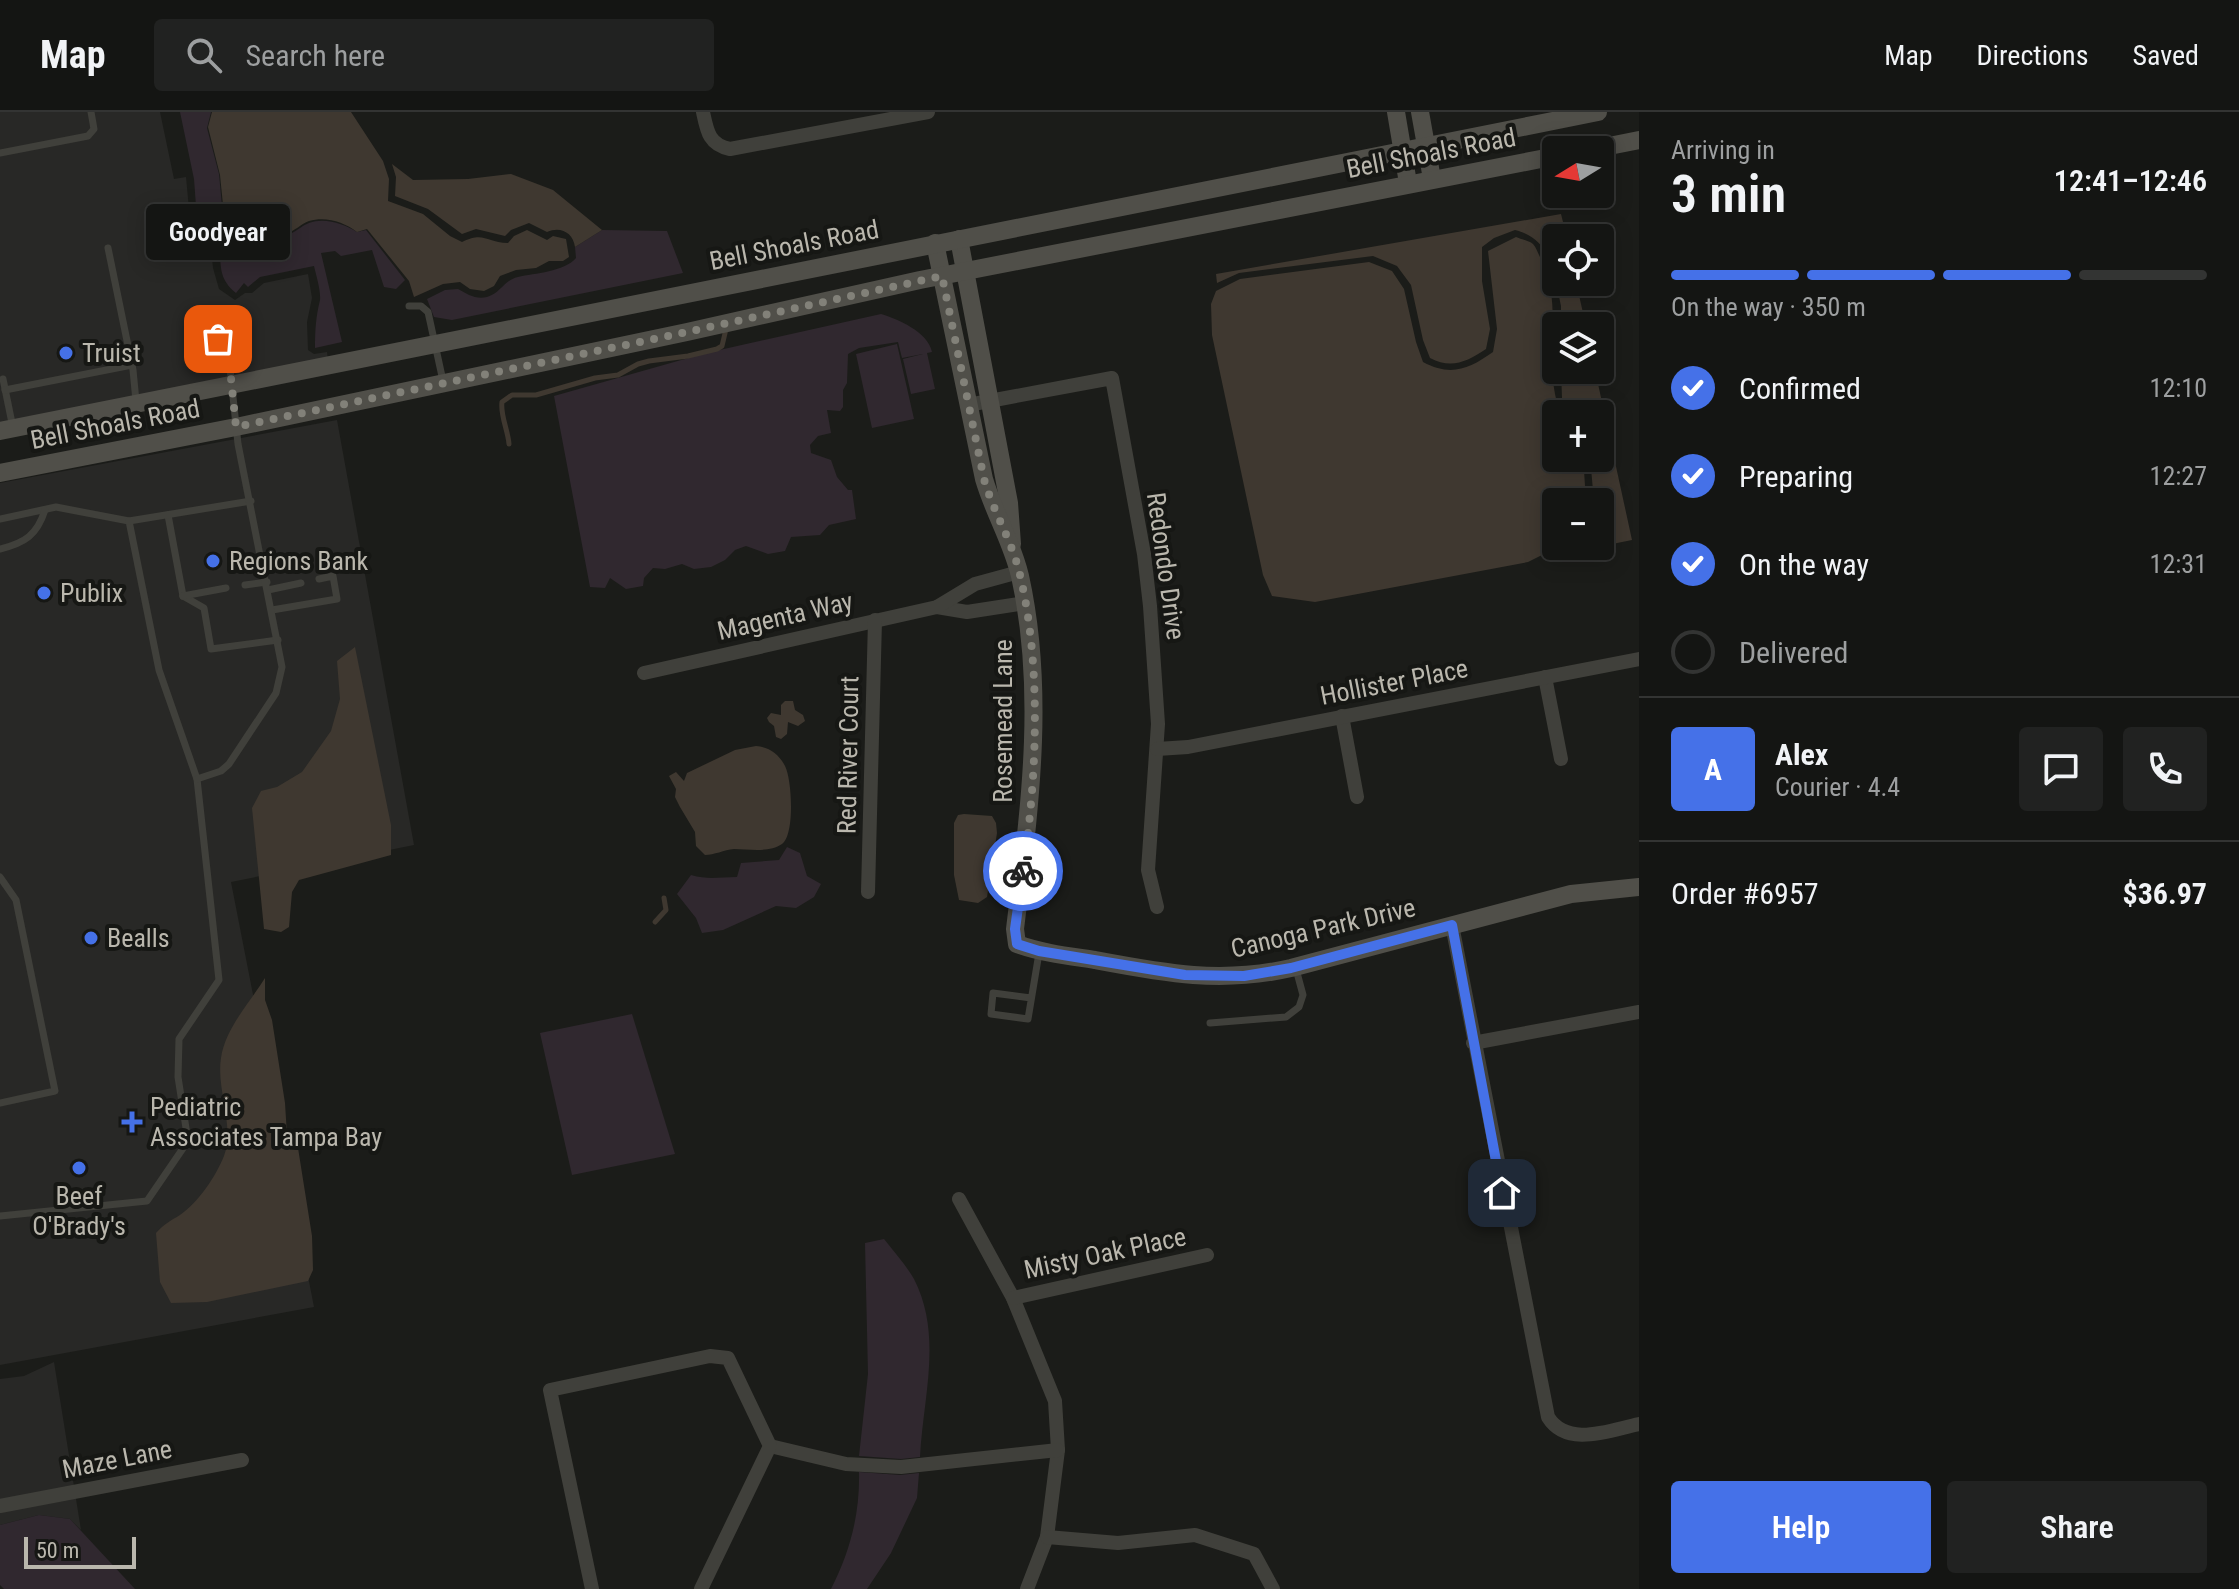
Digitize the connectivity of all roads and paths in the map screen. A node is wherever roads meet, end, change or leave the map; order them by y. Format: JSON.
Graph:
{"nodes":[{"id":1,"x":91,"y":112,"type":"edge"},
{"id":2,"x":703,"y":112,"type":"edge"},
{"id":3,"x":928,"y":112,"type":"edge"},
{"id":4,"x":1396,"y":112,"type":"edge"},
{"id":5,"x":1420,"y":112,"type":"edge"},
{"id":6,"x":1598,"y":112,"type":"edge"},
{"id":7,"x":1639,"y":140,"type":"edge"},
{"id":8,"x":1425,"y":145,"type":"junction"},
{"id":9,"x":1614,"y":145,"type":"edge"},
{"id":10,"x":1402,"y":150,"type":"junction"},
{"id":11,"x":0,"y":153,"type":"edge"},
{"id":12,"x":1542,"y":159,"type":"edge"},
{"id":13,"x":1432,"y":179,"type":"junction"},
{"id":14,"x":1408,"y":183,"type":"junction"},
{"id":15,"x":959,"y":239,"type":"junction"},
{"id":16,"x":935,"y":243,"type":"junction"},
{"id":17,"x":108,"y":248,"type":"dead end"},
{"id":18,"x":965,"y":271,"type":"junction"},
{"id":19,"x":942,"y":276,"type":"junction"},
{"id":20,"x":409,"y":306,"type":"dead end"},
{"id":21,"x":218,"y":339,"type":"dead end"},
{"id":22,"x":435,"y":343,"type":"junction"},
{"id":23,"x":132,"y":365,"type":"junction"},
{"id":24,"x":3,"y":379,"type":"dead end"},
{"id":25,"x":443,"y":383,"type":"junction"},
{"id":26,"x":233,"y":384,"type":"junction"},
{"id":27,"x":5,"y":390,"type":"junction"},
{"id":28,"x":990,"y":401,"type":"junction"},
{"id":29,"x":136,"y":403,"type":"junction"},
{"id":30,"x":968,"y":405,"type":"junction"},
{"id":31,"x":236,"y":427,"type":"junction"},
{"id":32,"x":7,"y":429,"type":"edge"},
{"id":33,"x":0,"y":473,"type":"edge"},
{"id":34,"x":251,"y":501,"type":"junction"},
{"id":35,"x":45,"y":510,"type":"junction"},
{"id":36,"x":168,"y":515,"type":"junction"},
{"id":37,"x":0,"y":519,"type":"edge"},
{"id":38,"x":129,"y":521,"type":"junction"},
{"id":39,"x":1012,"y":547,"type":"junction"},
{"id":40,"x":0,"y":549,"type":"edge"},
{"id":41,"x":1019,"y":572,"type":"junction"},
{"id":42,"x":319,"y":579,"type":"dead end"},
{"id":43,"x":301,"y":583,"type":"dead end"},
{"id":44,"x":245,"y":585,"type":"dead end"},
{"id":45,"x":268,"y":586,"type":"junction"},
{"id":46,"x":226,"y":588,"type":"dead end"},
{"id":47,"x":183,"y":596,"type":"junction"},
{"id":48,"x":1025,"y":603,"type":"junction"},
{"id":49,"x":937,"y":607,"type":"junction"},
{"id":50,"x":272,"y":610,"type":"junction"},
{"id":51,"x":875,"y":620,"type":"junction"},
{"id":52,"x":278,"y":640,"type":"junction"},
{"id":53,"x":1639,"y":659,"type":"edge"},
{"id":54,"x":644,"y":673,"type":"dead end"},
{"id":55,"x":1545,"y":677,"type":"junction"},
{"id":56,"x":1342,"y":716,"type":"junction"},
{"id":57,"x":1157,"y":749,"type":"junction"},
{"id":58,"x":1561,"y":759,"type":"dead end"},
{"id":59,"x":197,"y":779,"type":"junction"},
{"id":60,"x":1357,"y":797,"type":"dead end"},
{"id":61,"x":0,"y":877,"type":"edge"},
{"id":62,"x":1639,"y":887,"type":"edge"},
{"id":63,"x":868,"y":892,"type":"dead end"},
{"id":64,"x":1157,"y":907,"type":"dead end"},
{"id":65,"x":1452,"y":925,"type":"junction"},
{"id":66,"x":1017,"y":944,"type":"joint"},
{"id":67,"x":1039,"y":951,"type":"junction"},
{"id":68,"x":1295,"y":967,"type":"junction"},
{"id":69,"x":1031,"y":998,"type":"junction"},
{"id":70,"x":1639,"y":1012,"type":"edge"},
{"id":71,"x":1210,"y":1023,"type":"dead end"},
{"id":72,"x":1473,"y":1043,"type":"junction"},
{"id":73,"x":0,"y":1103,"type":"edge"},
{"id":74,"x":959,"y":1199,"type":"dead end"},
{"id":75,"x":0,"y":1216,"type":"edge"},
{"id":76,"x":1207,"y":1255,"type":"dead end"},
{"id":77,"x":1013,"y":1298,"type":"junction"},
{"id":78,"x":1639,"y":1424,"type":"edge"},
{"id":79,"x":770,"y":1446,"type":"junction"},
{"id":80,"x":1058,"y":1450,"type":"junction"},
{"id":81,"x":242,"y":1460,"type":"dead end"},
{"id":82,"x":0,"y":1506,"type":"edge"},
{"id":83,"x":1047,"y":1537,"type":"junction"},
{"id":84,"x":592,"y":1589,"type":"edge"},
{"id":85,"x":701,"y":1589,"type":"edge"},
{"id":86,"x":1027,"y":1589,"type":"edge"},
{"id":87,"x":1273,"y":1589,"type":"edge"}],
"edges":[{"from":1,"to":11,"type":"lane"},
{"from":2,"to":3,"type":"street"},
{"from":4,"to":10,"type":"main road"},
{"from":5,"to":8,"type":"main road"},
{"from":6,"to":8,"type":"main road","name":"Bell Shoals Road"},
{"from":7,"to":9,"type":"main road"},
{"from":8,"to":10,"type":"main road","name":"Bell Shoals Road"},
{"from":8,"to":13,"type":"main road"},
{"from":10,"to":14,"type":"main road"},
{"from":10,"to":15,"type":"main road","name":"Bell Shoals Road"},
{"from":12,"to":13,"type":"main road","name":"Bell Shoals Road"},
{"from":13,"to":14,"type":"main road","name":"Bell Shoals Road"},
{"from":14,"to":18,"type":"main road","name":"Bell Shoals Road"},
{"from":15,"to":16,"type":"main road","name":"Bell Shoals Road"},
{"from":15,"to":18,"type":"main road","name":"Rosemead Lane"},
{"from":16,"to":19,"type":"main road","name":"Rosemead Lane"},
{"from":16,"to":22,"type":"main road","name":"Bell Shoals Road"},
{"from":17,"to":23,"type":"lane"},
{"from":18,"to":19,"type":"main road","name":"Bell Shoals Road"},
{"from":18,"to":28,"type":"main road","name":"Rosemead Lane"},
{"from":19,"to":25,"type":"main road","name":"Bell Shoals Road"},
{"from":19,"to":30,"type":"main road","name":"Rosemead Lane"},
{"from":20,"to":22,"type":"lane"},
{"from":21,"to":26,"type":"lane"},
{"from":22,"to":25,"type":"lane"},
{"from":22,"to":26,"type":"main road","name":"Bell Shoals Road"},
{"from":23,"to":27,"type":"lane"},
{"from":23,"to":29,"type":"lane"},
{"from":24,"to":27,"type":"lane"},
{"from":25,"to":31,"type":"main road","name":"Bell Shoals Road"},
{"from":26,"to":29,"type":"main road","name":"Bell Shoals Road"},
{"from":26,"to":31,"type":"lane"},
{"from":27,"to":32,"type":"lane"},
{"from":28,"to":30,"type":"street","name":"Redondo Drive"},
{"from":28,"to":39,"type":"main road","name":"Rosemead Lane"},
{"from":28,"to":57,"type":"street","name":"Redondo Drive"},
{"from":29,"to":32,"type":"main road","name":"Bell Shoals Road"},
{"from":30,"to":39,"type":"main road","name":"Rosemead Lane"},
{"from":31,"to":33,"type":"main road","name":"Bell Shoals Road"},
{"from":31,"to":34,"type":"lane"},
{"from":34,"to":36,"type":"lane"},
{"from":34,"to":45,"type":"lane"},
{"from":35,"to":37,"type":"lane"},
{"from":35,"to":38,"type":"lane"},
{"from":35,"to":40,"type":"lane"},
{"from":36,"to":38,"type":"lane"},
{"from":36,"to":47,"type":"lane"},
{"from":38,"to":59,"type":"lane"},
{"from":39,"to":41,"type":"main road","name":"Rosemead Lane"},
{"from":41,"to":48,"type":"main road","name":"Rosemead Lane"},
{"from":41,"to":49,"type":"street","name":"Magenta Way"},
{"from":42,"to":50,"type":"lane"},
{"from":43,"to":45,"type":"lane"},
{"from":44,"to":45,"type":"lane"},
{"from":45,"to":50,"type":"lane"},
{"from":46,"to":47,"type":"lane"},
{"from":47,"to":52,"type":"lane"},
{"from":48,"to":49,"type":"street","name":"Magenta Way"},
{"from":48,"to":66,"type":"main road","name":"Rosemead Lane"},
{"from":49,"to":51,"type":"street","name":"Magenta Way"},
{"from":50,"to":52,"type":"lane"},
{"from":51,"to":54,"type":"street","name":"Magenta Way"},
{"from":51,"to":63,"type":"street","name":"Red River Court"},
{"from":52,"to":59,"type":"lane"},
{"from":53,"to":55,"type":"street","name":"Hollister Place"},
{"from":55,"to":56,"type":"street","name":"Hollister Place"},
{"from":55,"to":58,"type":"street"},
{"from":56,"to":57,"type":"street","name":"Hollister Place"},
{"from":56,"to":60,"type":"street"},
{"from":57,"to":64,"type":"street","name":"Redondo Drive"},
{"from":59,"to":75,"type":"lane"},
{"from":61,"to":73,"type":"lane"},
{"from":62,"to":65,"type":"main road","name":"Canoga Park Drive"},
{"from":65,"to":68,"type":"main road","name":"Canoga Park Drive"},
{"from":65,"to":72,"type":"street"},
{"from":66,"to":67,"type":"main road","name":"Canoga Park Drive"},
{"from":67,"to":68,"type":"main road","name":"Canoga Park Drive"},
{"from":67,"to":69,"type":"lane"},
{"from":68,"to":71,"type":"lane"},
{"from":69,"to":69,"type":"lane"},
{"from":70,"to":72,"type":"street"},
{"from":72,"to":78,"type":"street"},
{"from":74,"to":77,"type":"street"},
{"from":76,"to":77,"type":"street","name":"Misty Oak Place"},
{"from":77,"to":80,"type":"street"},
{"from":79,"to":80,"type":"street"},
{"from":79,"to":84,"type":"street"},
{"from":79,"to":85,"type":"street"},
{"from":80,"to":83,"type":"street"},
{"from":81,"to":82,"type":"street","name":"Maze Lane"},
{"from":83,"to":86,"type":"street"},
{"from":83,"to":87,"type":"street"}]}
